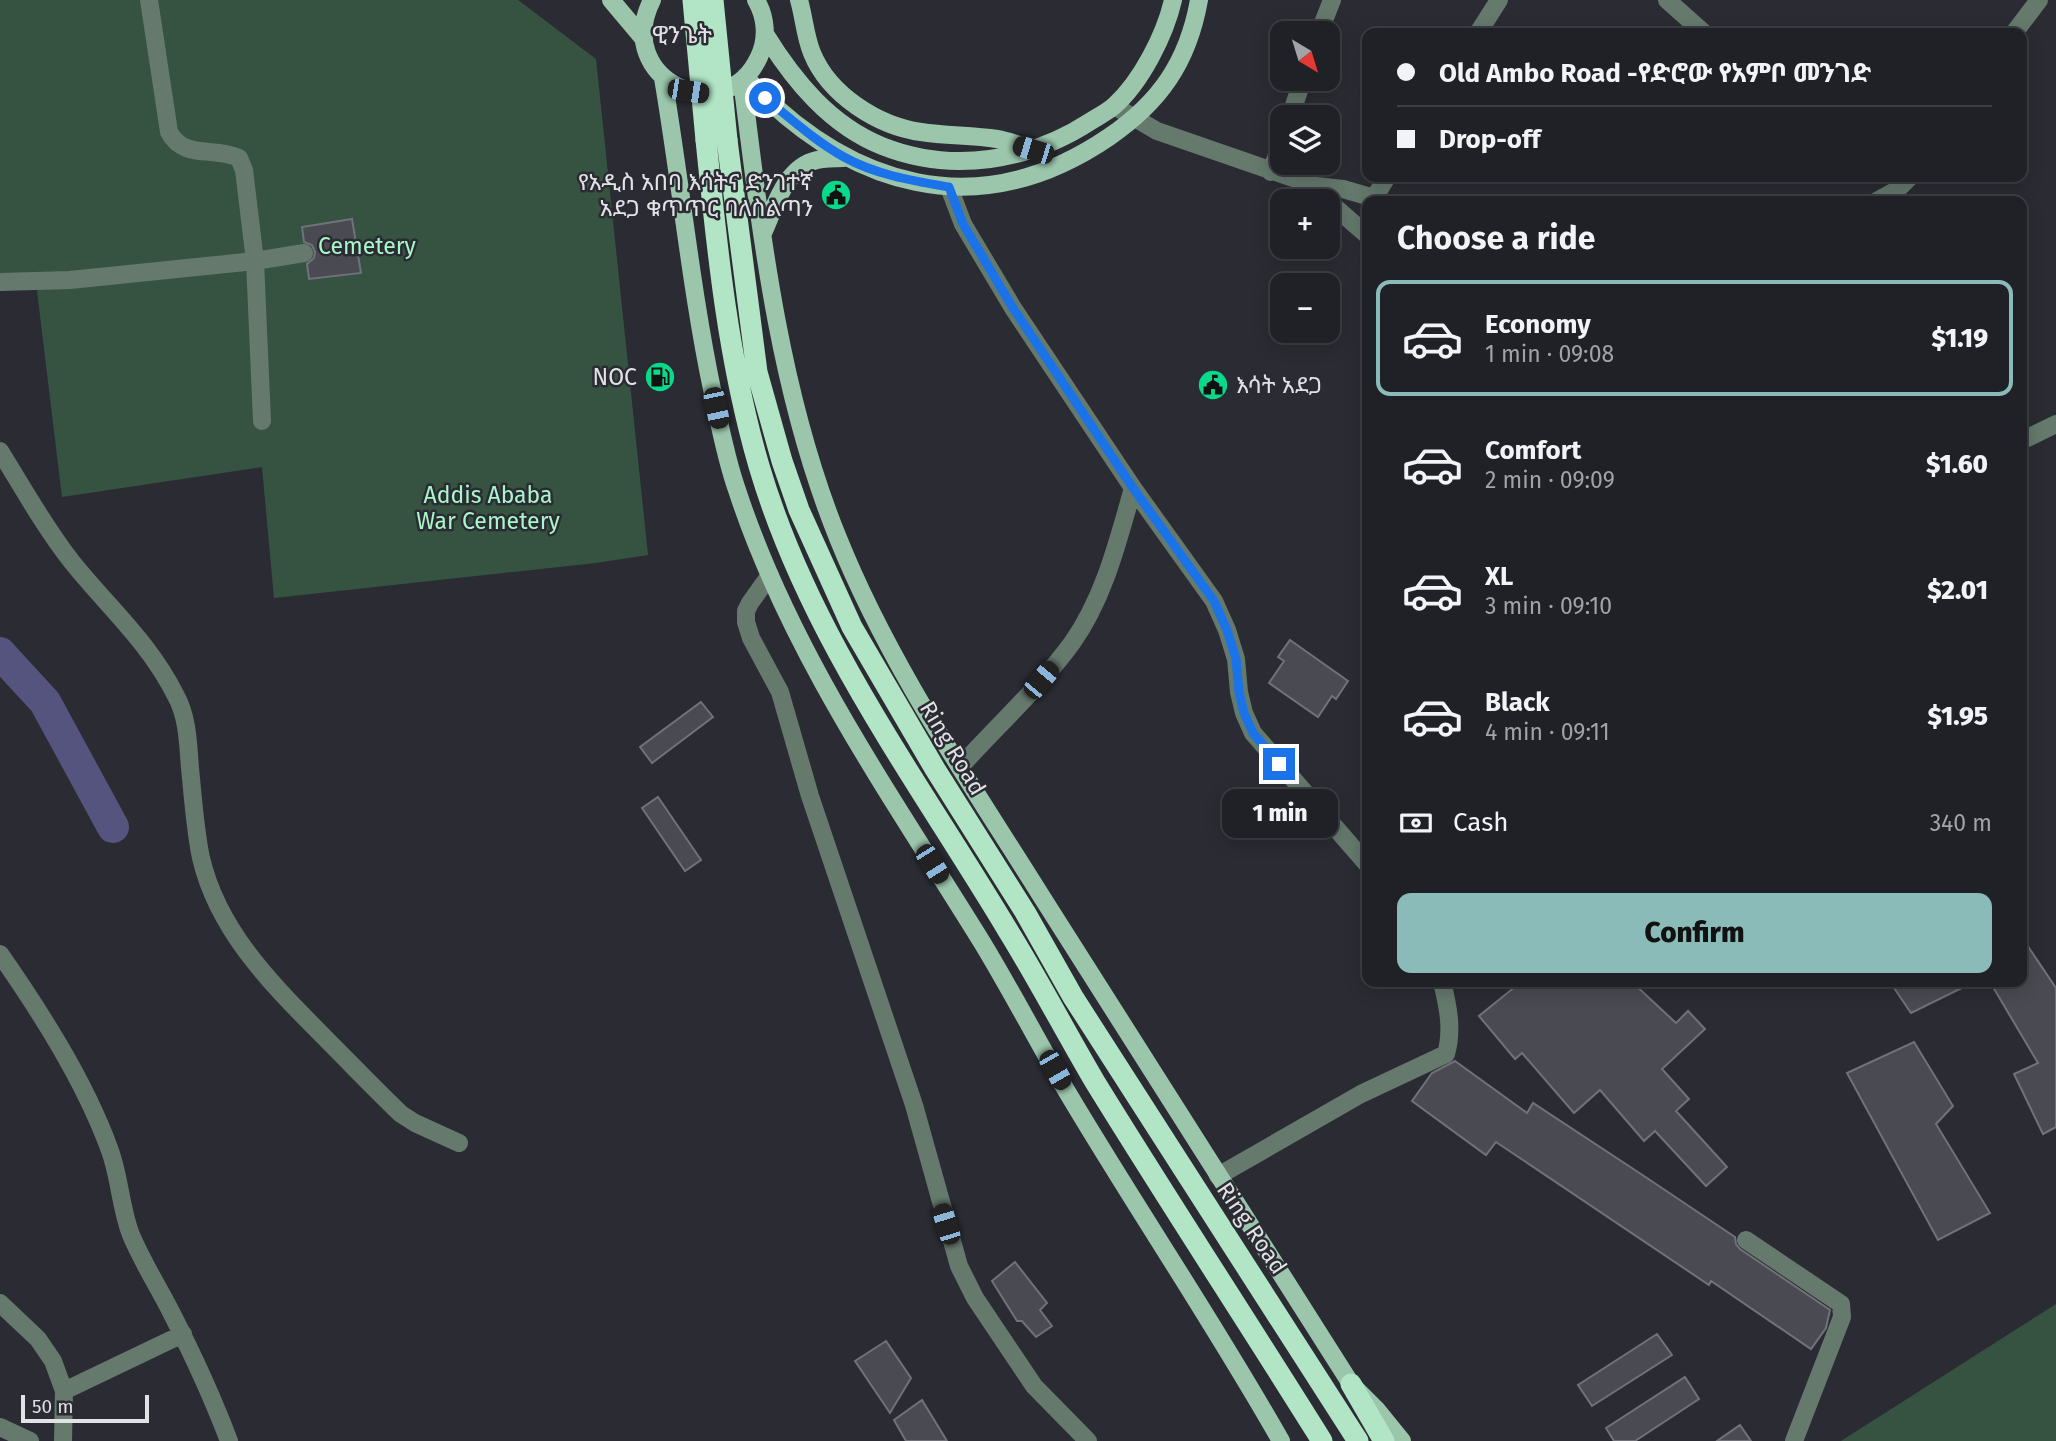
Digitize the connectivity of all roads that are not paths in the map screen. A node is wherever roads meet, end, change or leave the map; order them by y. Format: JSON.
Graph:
{"nodes":[{"id":1,"x":149,"y":0,"type":"edge"},
{"id":2,"x":611,"y":0,"type":"edge"},
{"id":3,"x":652,"y":0,"type":"edge"},
{"id":4,"x":692,"y":0,"type":"edge"},
{"id":5,"x":713,"y":0,"type":"edge"},
{"id":6,"x":756,"y":0,"type":"edge"},
{"id":7,"x":799,"y":0,"type":"edge"},
{"id":8,"x":1173,"y":0,"type":"edge"},
{"id":9,"x":1199,"y":0,"type":"edge"},
{"id":10,"x":1332,"y":0,"type":"edge"},
{"id":11,"x":1499,"y":0,"type":"edge"},
{"id":12,"x":1667,"y":0,"type":"edge"},
{"id":13,"x":2039,"y":0,"type":"edge"},
{"id":14,"x":1324,"y":21,"type":"edge"},
{"id":15,"x":1481,"y":28,"type":"edge"},
{"id":16,"x":1698,"y":28,"type":"edge"},
{"id":17,"x":2018,"y":28,"type":"edge"},
{"id":18,"x":765,"y":34,"type":"junction"},
{"id":19,"x":643,"y":38,"type":"junction"},
{"id":20,"x":663,"y":78,"type":"junction"},
{"id":21,"x":743,"y":78,"type":"junction"},
{"id":22,"x":1114,"y":106,"type":"junction"},
{"id":23,"x":1136,"y":119,"type":"junction"},
{"id":24,"x":1033,"y":150,"type":"junction"},
{"id":25,"x":845,"y":158,"type":"junction"},
{"id":26,"x":1270,"y":172,"type":"edge"},
{"id":27,"x":1281,"y":175,"type":"edge"},
{"id":28,"x":1905,"y":182,"type":"edge"},
{"id":29,"x":1317,"y":186,"type":"junction"},
{"id":30,"x":949,"y":187,"type":"junction"},
{"id":31,"x":1365,"y":196,"type":"edge"},
{"id":32,"x":1886,"y":196,"type":"edge"},
{"id":33,"x":1362,"y":231,"type":"edge"},
{"id":34,"x":763,"y":233,"type":"junction"},
{"id":35,"x":304,"y":253,"type":"dead end"},
{"id":36,"x":255,"y":261,"type":"junction"},
{"id":37,"x":0,"y":282,"type":"edge"},
{"id":38,"x":262,"y":421,"type":"dead end"},
{"id":39,"x":2056,"y":424,"type":"edge"},
{"id":40,"x":2027,"y":438,"type":"edge"},
{"id":41,"x":0,"y":451,"type":"edge"},
{"id":42,"x":1133,"y":488,"type":"junction"},
{"id":43,"x":769,"y":575,"type":"junction"},
{"id":44,"x":960,"y":767,"type":"junction"},
{"id":45,"x":1362,"y":858,"type":"edge"},
{"id":46,"x":0,"y":954,"type":"edge"},
{"id":47,"x":1443,"y":987,"type":"edge"},
{"id":48,"x":458,"y":1143,"type":"dead end"},
{"id":49,"x":1218,"y":1176,"type":"junction"},
{"id":50,"x":1746,"y":1240,"type":"dead end"},
{"id":51,"x":0,"y":1303,"type":"edge"},
{"id":52,"x":183,"y":1335,"type":"junction"},
{"id":53,"x":1351,"y":1384,"type":"junction"},
{"id":54,"x":64,"y":1391,"type":"junction"},
{"id":55,"x":0,"y":1427,"type":"edge"},
{"id":56,"x":30,"y":1441,"type":"edge"},
{"id":57,"x":63,"y":1441,"type":"edge"},
{"id":58,"x":229,"y":1441,"type":"edge"},
{"id":59,"x":1088,"y":1441,"type":"edge"},
{"id":60,"x":1280,"y":1441,"type":"edge"},
{"id":61,"x":1322,"y":1441,"type":"edge"},
{"id":62,"x":1358,"y":1441,"type":"edge"},
{"id":63,"x":1384,"y":1441,"type":"edge"},
{"id":64,"x":1402,"y":1441,"type":"edge"},
{"id":65,"x":1794,"y":1441,"type":"edge"}],
"edges":[{"from":1,"to":36,"type":"street"},
{"from":2,"to":19,"type":"main road"},
{"from":3,"to":19,"type":"main road"},
{"from":4,"to":61,"type":"highway","bridge":true},
{"from":5,"to":62,"type":"highway","name":"Ring Road","bridge":true},
{"from":6,"to":18,"type":"main road"},
{"from":7,"to":24,"type":"main road"},
{"from":8,"to":22,"type":"main road"},
{"from":9,"to":23,"type":"main road"},
{"from":10,"to":14,"type":"street"},
{"from":11,"to":15,"type":"street"},
{"from":12,"to":16,"type":"street"},
{"from":13,"to":17,"type":"street"},
{"from":18,"to":21,"type":"main road"},
{"from":18,"to":24,"type":"main road"},
{"from":19,"to":20,"type":"main road"},
{"from":20,"to":21,"type":"main road"},
{"from":20,"to":43,"type":"main road"},
{"from":21,"to":25,"type":"main road"},
{"from":21,"to":34,"type":"main road"},
{"from":22,"to":23,"type":"street"},
{"from":22,"to":24,"type":"main road"},
{"from":23,"to":26,"type":"street"},
{"from":23,"to":30,"type":"main road"},
{"from":25,"to":30,"type":"main road"},
{"from":25,"to":34,"type":"main road"},
{"from":27,"to":29,"type":"street"},
{"from":28,"to":32,"type":"street"},
{"from":29,"to":31,"type":"street"},
{"from":29,"to":33,"type":"street"},
{"from":30,"to":42,"type":"street"},
{"from":34,"to":44,"type":"main road"},
{"from":35,"to":36,"type":"street"},
{"from":36,"to":37,"type":"street"},
{"from":36,"to":38,"type":"street"},
{"from":39,"to":40,"type":"street"},
{"from":41,"to":48,"type":"street"},
{"from":42,"to":44,"type":"street"},
{"from":42,"to":45,"type":"street"},
{"from":43,"to":59,"type":"street"},
{"from":43,"to":60,"type":"main road"},
{"from":44,"to":49,"type":"main road"},
{"from":46,"to":52,"type":"street"},
{"from":47,"to":49,"type":"street"},
{"from":49,"to":53,"type":"main road"},
{"from":50,"to":65,"type":"street"},
{"from":51,"to":54,"type":"street"},
{"from":52,"to":54,"type":"street"},
{"from":52,"to":58,"type":"street"},
{"from":53,"to":63,"type":"highway"},
{"from":53,"to":64,"type":"main road"},
{"from":54,"to":57,"type":"street"},
{"from":55,"to":56,"type":"street"}]}
